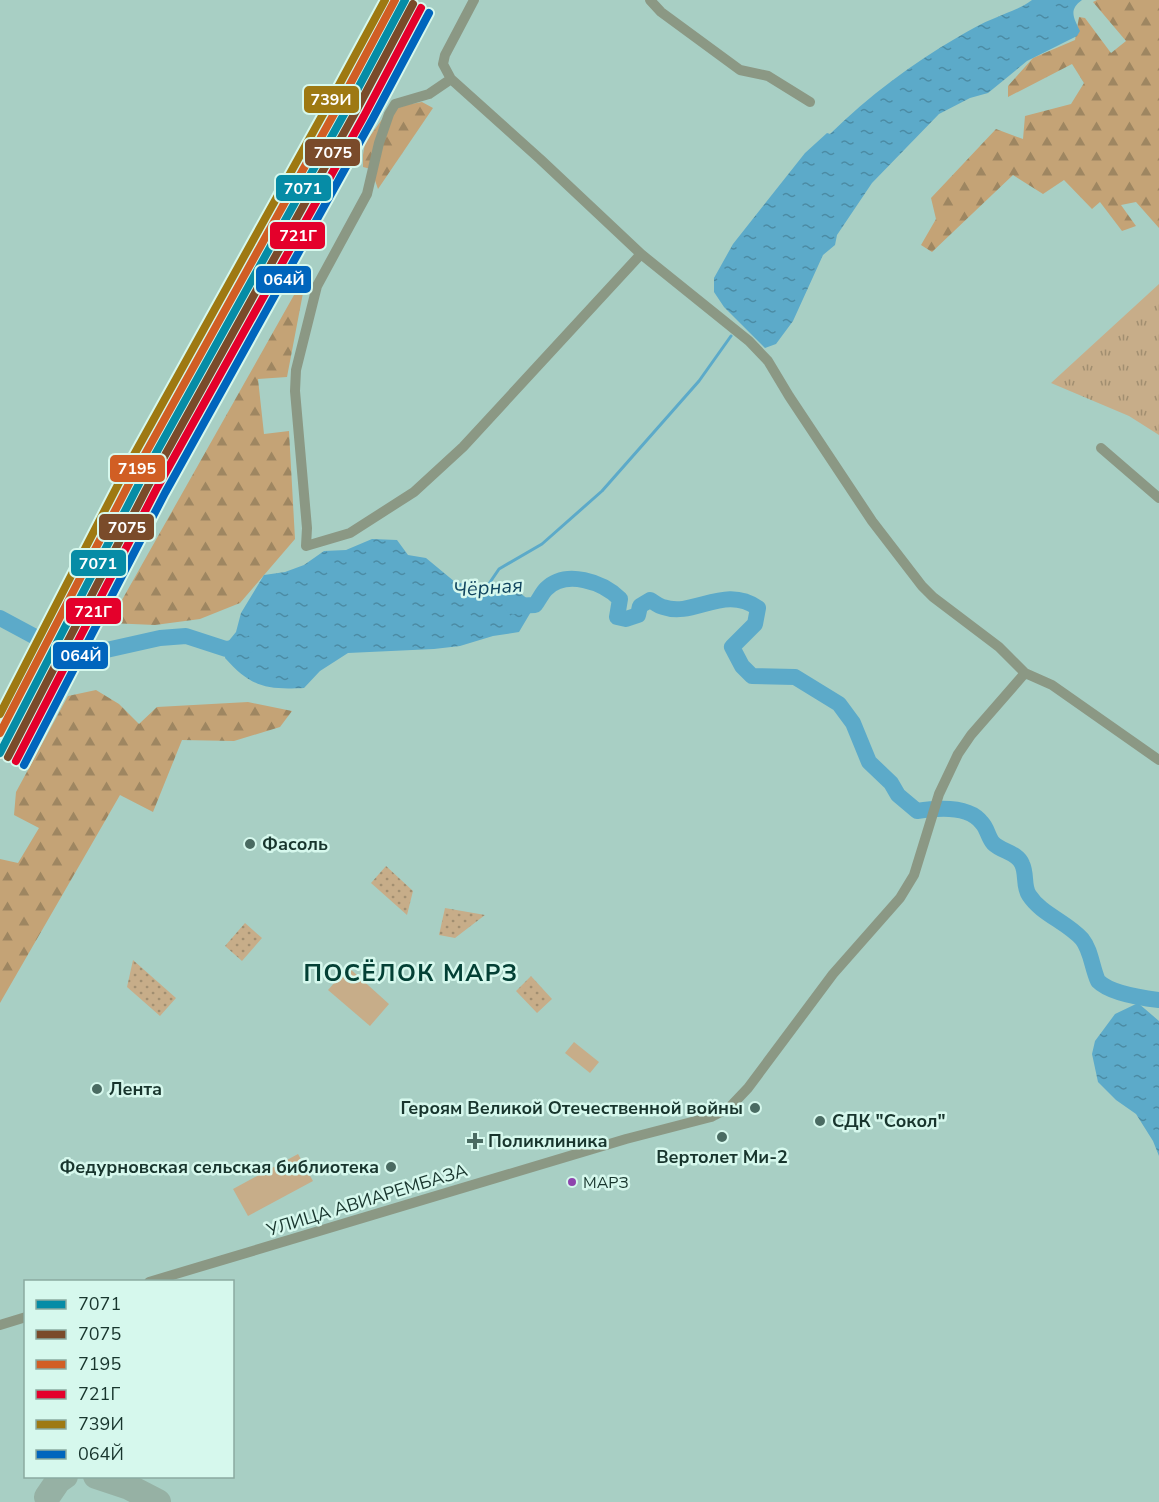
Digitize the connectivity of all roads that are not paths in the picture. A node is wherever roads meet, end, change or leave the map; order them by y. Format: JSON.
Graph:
{"nodes":[{"id":1,"x":474,"y":0,"type":"edge"},
{"id":2,"x":650,"y":0,"type":"edge"},
{"id":3,"x":451,"y":79,"type":"junction"},
{"id":4,"x":810,"y":102,"type":"dead end"},
{"id":5,"x":640,"y":254,"type":"junction"},
{"id":6,"x":1101,"y":448,"type":"dead end"},
{"id":7,"x":1159,"y":498,"type":"edge"},
{"id":8,"x":1026,"y":673,"type":"junction"},
{"id":9,"x":1159,"y":760,"type":"edge"},
{"id":10,"x":152,"y":1280,"type":"edge"},
{"id":11,"x":24,"y":1318,"type":"edge"},
{"id":12,"x":0,"y":1325,"type":"edge"}],
"edges":[{"from":1,"to":3,"type":"street"},
{"from":2,"to":4,"type":"street"},
{"from":3,"to":5,"type":"street"},
{"from":3,"to":5,"type":"street"},
{"from":5,"to":8,"type":"street"},
{"from":6,"to":7,"type":"street"},
{"from":8,"to":9,"type":"street"},
{"from":8,"to":10,"type":"street","name":"УЛИЦА АВИАРЕМБАЗА"},
{"from":11,"to":12,"type":"street"}]}
